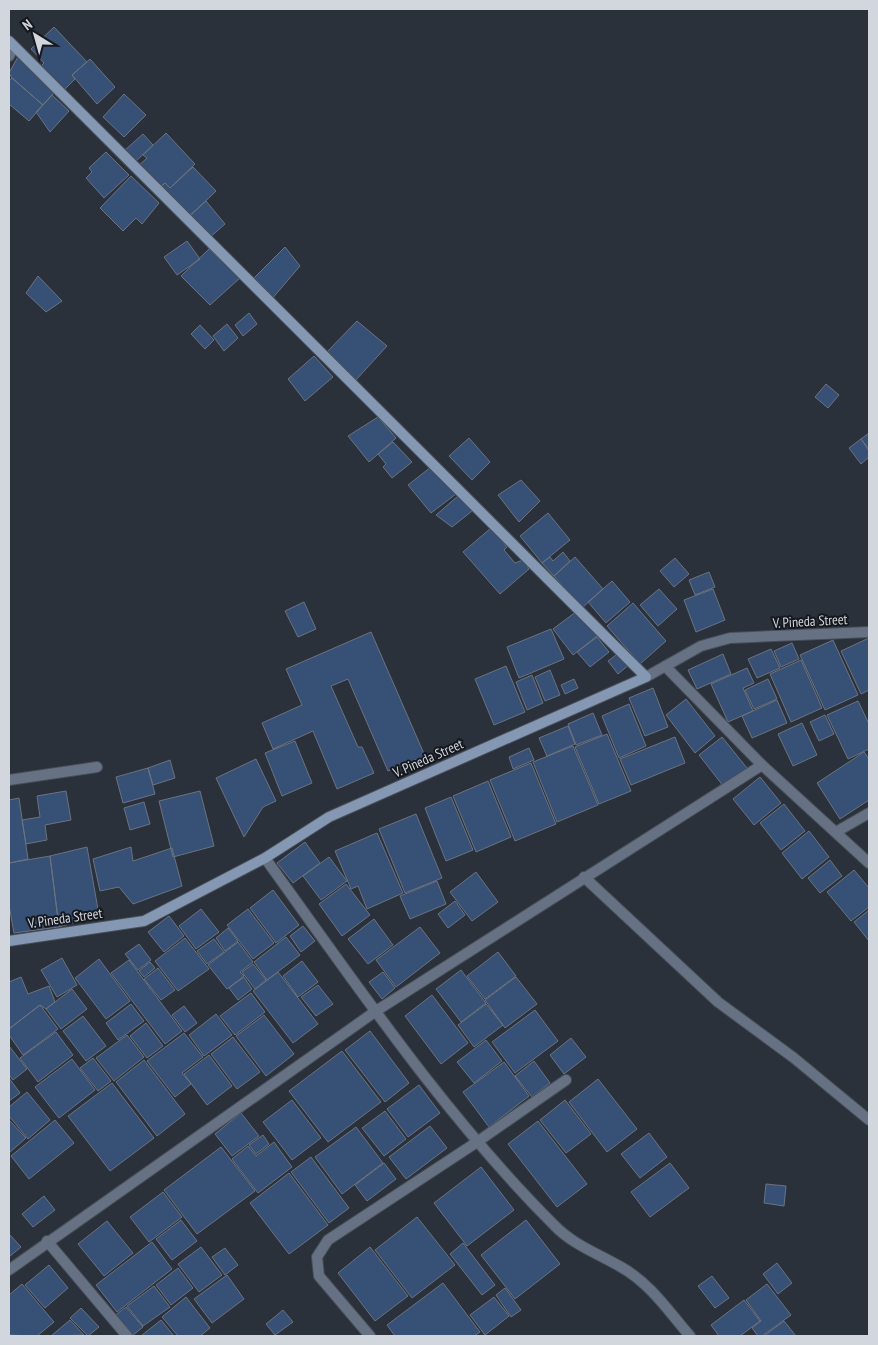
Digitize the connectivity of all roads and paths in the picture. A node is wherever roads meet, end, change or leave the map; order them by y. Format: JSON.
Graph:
{"nodes":[{"id":1,"x":11,"y":48,"type":"edge"},
{"id":2,"x":869,"y":632,"type":"edge"},
{"id":3,"x":665,"y":666,"type":"junction"},
{"id":4,"x":646,"y":676,"type":"junction"},
{"id":5,"x":762,"y":765,"type":"junction"},
{"id":6,"x":97,"y":768,"type":"dead end"},
{"id":7,"x":9,"y":780,"type":"edge"},
{"id":8,"x":869,"y":813,"type":"edge"},
{"id":9,"x":836,"y":832,"type":"junction"},
{"id":10,"x":265,"y":858,"type":"junction"},
{"id":11,"x":869,"y":863,"type":"edge"},
{"id":12,"x":584,"y":877,"type":"junction"},
{"id":13,"x":9,"y":941,"type":"edge"},
{"id":14,"x":376,"y":1011,"type":"junction"},
{"id":15,"x":566,"y":1080,"type":"dead end"},
{"id":16,"x":869,"y":1120,"type":"edge"},
{"id":17,"x":477,"y":1142,"type":"junction"},
{"id":18,"x":47,"y":1241,"type":"junction"},
{"id":19,"x":9,"y":1270,"type":"edge"},
{"id":20,"x":127,"y":1336,"type":"edge"},
{"id":21,"x":370,"y":1336,"type":"edge"},
{"id":22,"x":690,"y":1336,"type":"edge"}],
"edges":[{"from":1,"to":4,"type":"street"},
{"from":2,"to":3,"type":"street","name":"V. Pineda Street"},
{"from":3,"to":4,"type":"street","name":"V. Pineda Street"},
{"from":3,"to":5,"type":"street"},
{"from":4,"to":10,"type":"street","name":"V. Pineda Street"},
{"from":5,"to":9,"type":"street"},
{"from":5,"to":12,"type":"street"},
{"from":6,"to":7,"type":"street"},
{"from":8,"to":9,"type":"street"},
{"from":9,"to":11,"type":"street"},
{"from":10,"to":13,"type":"street","name":"V. Pineda Street"},
{"from":10,"to":14,"type":"street"},
{"from":12,"to":14,"type":"street"},
{"from":12,"to":16,"type":"street"},
{"from":14,"to":17,"type":"street"},
{"from":14,"to":18,"type":"street"},
{"from":15,"to":17,"type":"street"},
{"from":17,"to":21,"type":"street"},
{"from":17,"to":22,"type":"street"},
{"from":18,"to":19,"type":"street"},
{"from":18,"to":20,"type":"street"}]}
